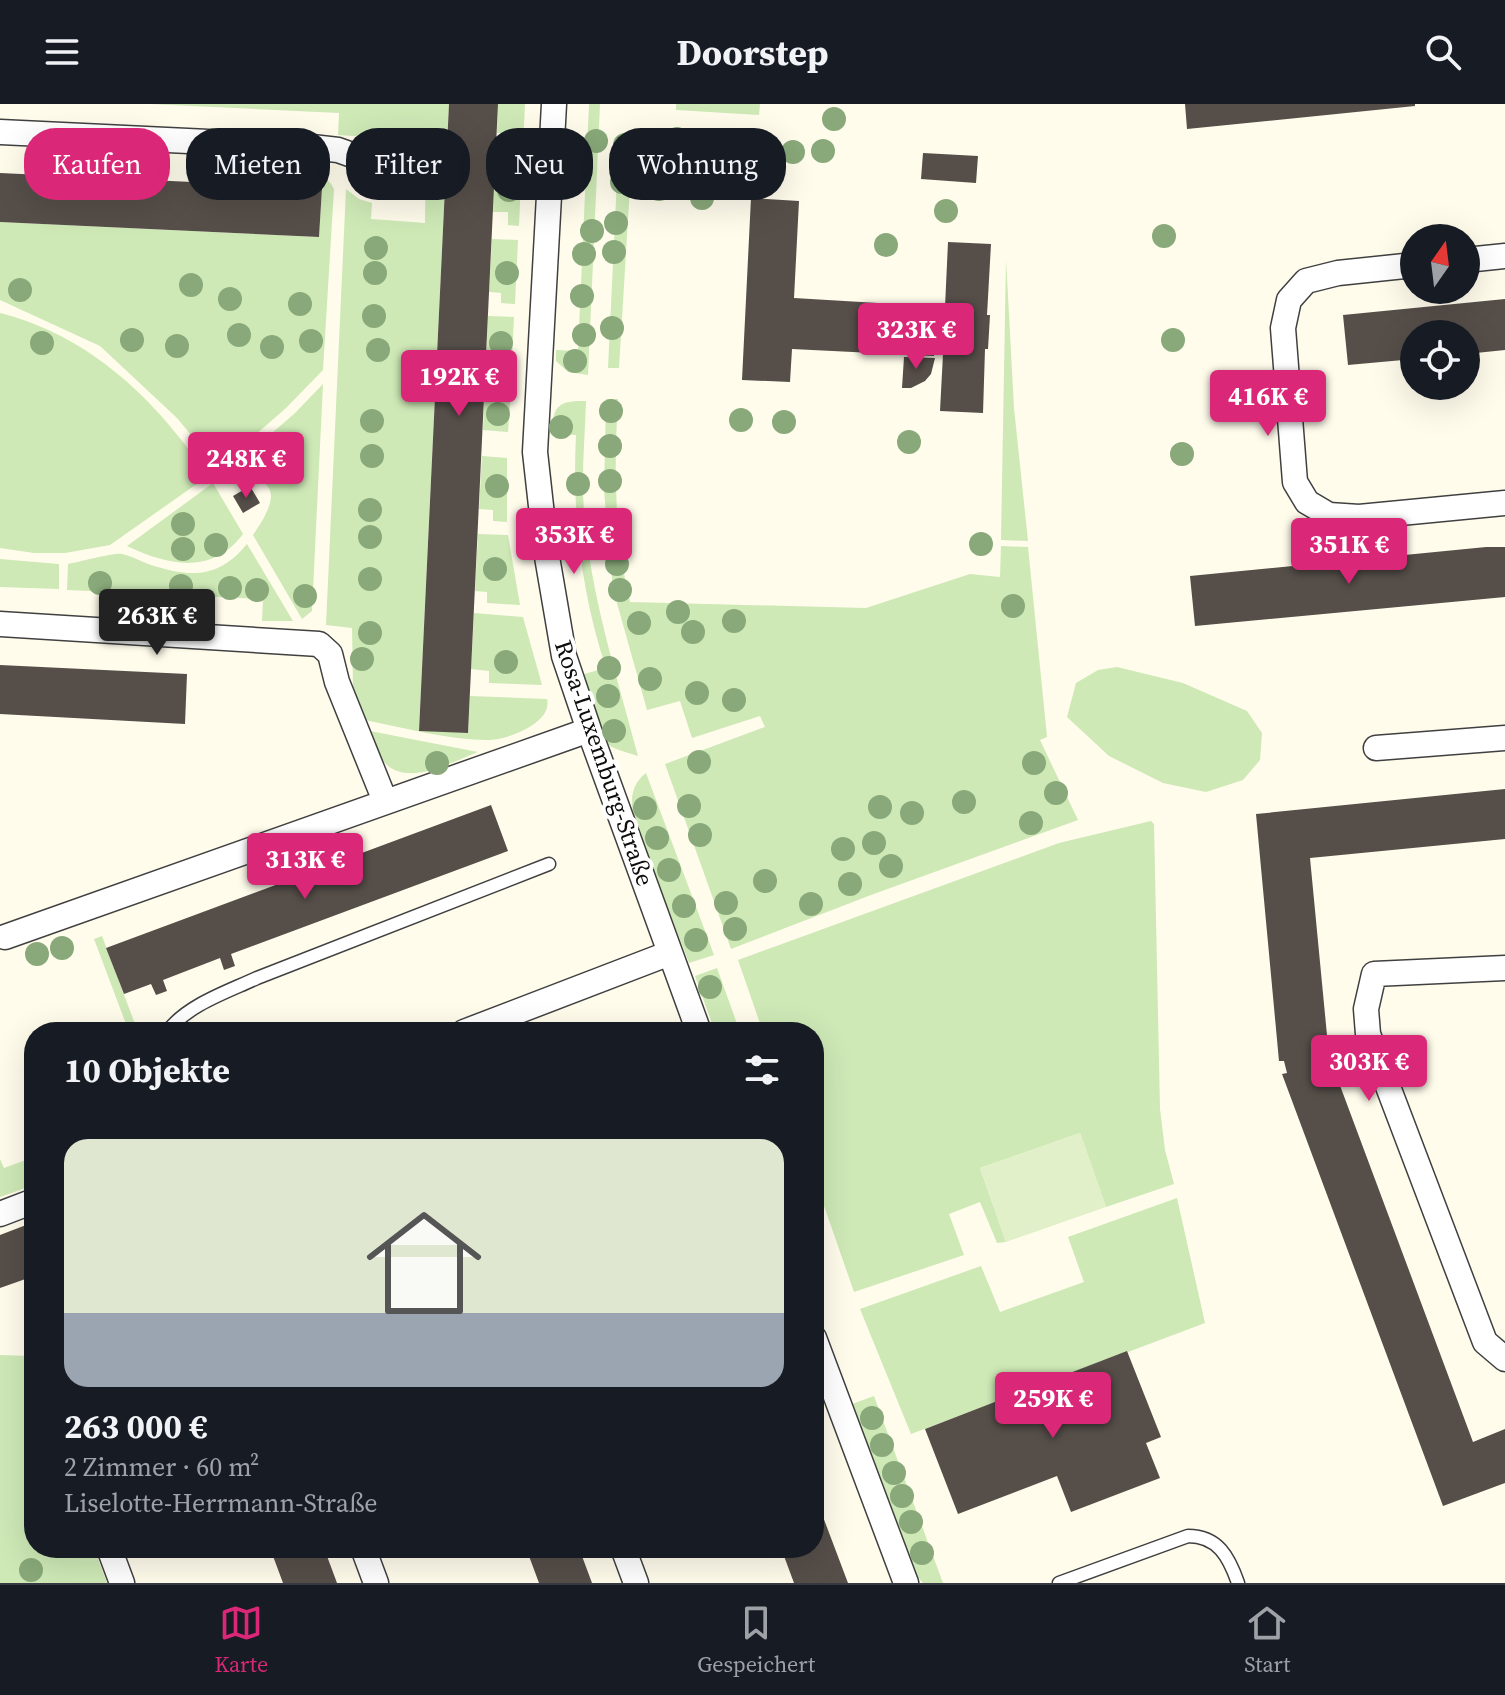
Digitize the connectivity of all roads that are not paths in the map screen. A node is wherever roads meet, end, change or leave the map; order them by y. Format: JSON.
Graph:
{"nodes":[{"id":1,"x":554,"y":104,"type":"edge"},
{"id":2,"x":0,"y":132,"type":"edge"},
{"id":3,"x":346,"y":153,"type":"edge"},
{"id":4,"x":1505,"y":256,"type":"edge"},
{"id":5,"x":1480,"y":259,"type":"edge"},
{"id":6,"x":1400,"y":266,"type":"edge"},
{"id":7,"x":1505,"y":503,"type":"edge"},
{"id":8,"x":0,"y":624,"type":"edge"},
{"id":9,"x":589,"y":730,"type":"junction"},
{"id":10,"x":1505,"y":738,"type":"edge"},
{"id":11,"x":1376,"y":748,"type":"dead end"},
{"id":12,"x":385,"y":801,"type":"junction"},
{"id":13,"x":549,"y":864,"type":"dead end"},
{"id":14,"x":5,"y":937,"type":"dead end"},
{"id":15,"x":670,"y":953,"type":"junction"},
{"id":16,"x":1505,"y":968,"type":"edge"},
{"id":17,"x":176,"y":1022,"type":"edge"},
{"id":18,"x":490,"y":1022,"type":"edge"},
{"id":19,"x":695,"y":1022,"type":"edge"},
{"id":20,"x":24,"y":1205,"type":"edge"},
{"id":21,"x":0,"y":1214,"type":"edge"},
{"id":22,"x":1505,"y":1359,"type":"edge"},
{"id":23,"x":824,"y":1365,"type":"edge"},
{"id":24,"x":113,"y":1558,"type":"edge"},
{"id":25,"x":367,"y":1558,"type":"edge"},
{"id":26,"x":627,"y":1558,"type":"edge"},
{"id":27,"x":122,"y":1583,"type":"edge"},
{"id":28,"x":376,"y":1583,"type":"edge"},
{"id":29,"x":636,"y":1583,"type":"edge"},
{"id":30,"x":906,"y":1583,"type":"edge"},
{"id":31,"x":1059,"y":1583,"type":"edge"},
{"id":32,"x":1238,"y":1583,"type":"edge"}],
"edges":[{"from":1,"to":9,"type":"street","name":"Rosa-Luxemburg-Straße"},
{"from":2,"to":3,"type":"street"},
{"from":4,"to":5,"type":"street"},
{"from":6,"to":7,"type":"street"},
{"from":8,"to":12,"type":"street"},
{"from":9,"to":12,"type":"street"},
{"from":9,"to":15,"type":"street","name":"Rosa-Luxemburg-Straße"},
{"from":10,"to":11,"type":"street"},
{"from":12,"to":14,"type":"street"},
{"from":13,"to":17,"type":"lane"},
{"from":15,"to":18,"type":"street"},
{"from":15,"to":19,"type":"street","name":"Rosa-Luxemburg-Straße"},
{"from":16,"to":22,"type":"street"},
{"from":20,"to":21,"type":"street"},
{"from":23,"to":30,"type":"street"},
{"from":24,"to":27,"type":"street"},
{"from":25,"to":28,"type":"street"},
{"from":26,"to":29,"type":"street"},
{"from":31,"to":32,"type":"lane"}]}
